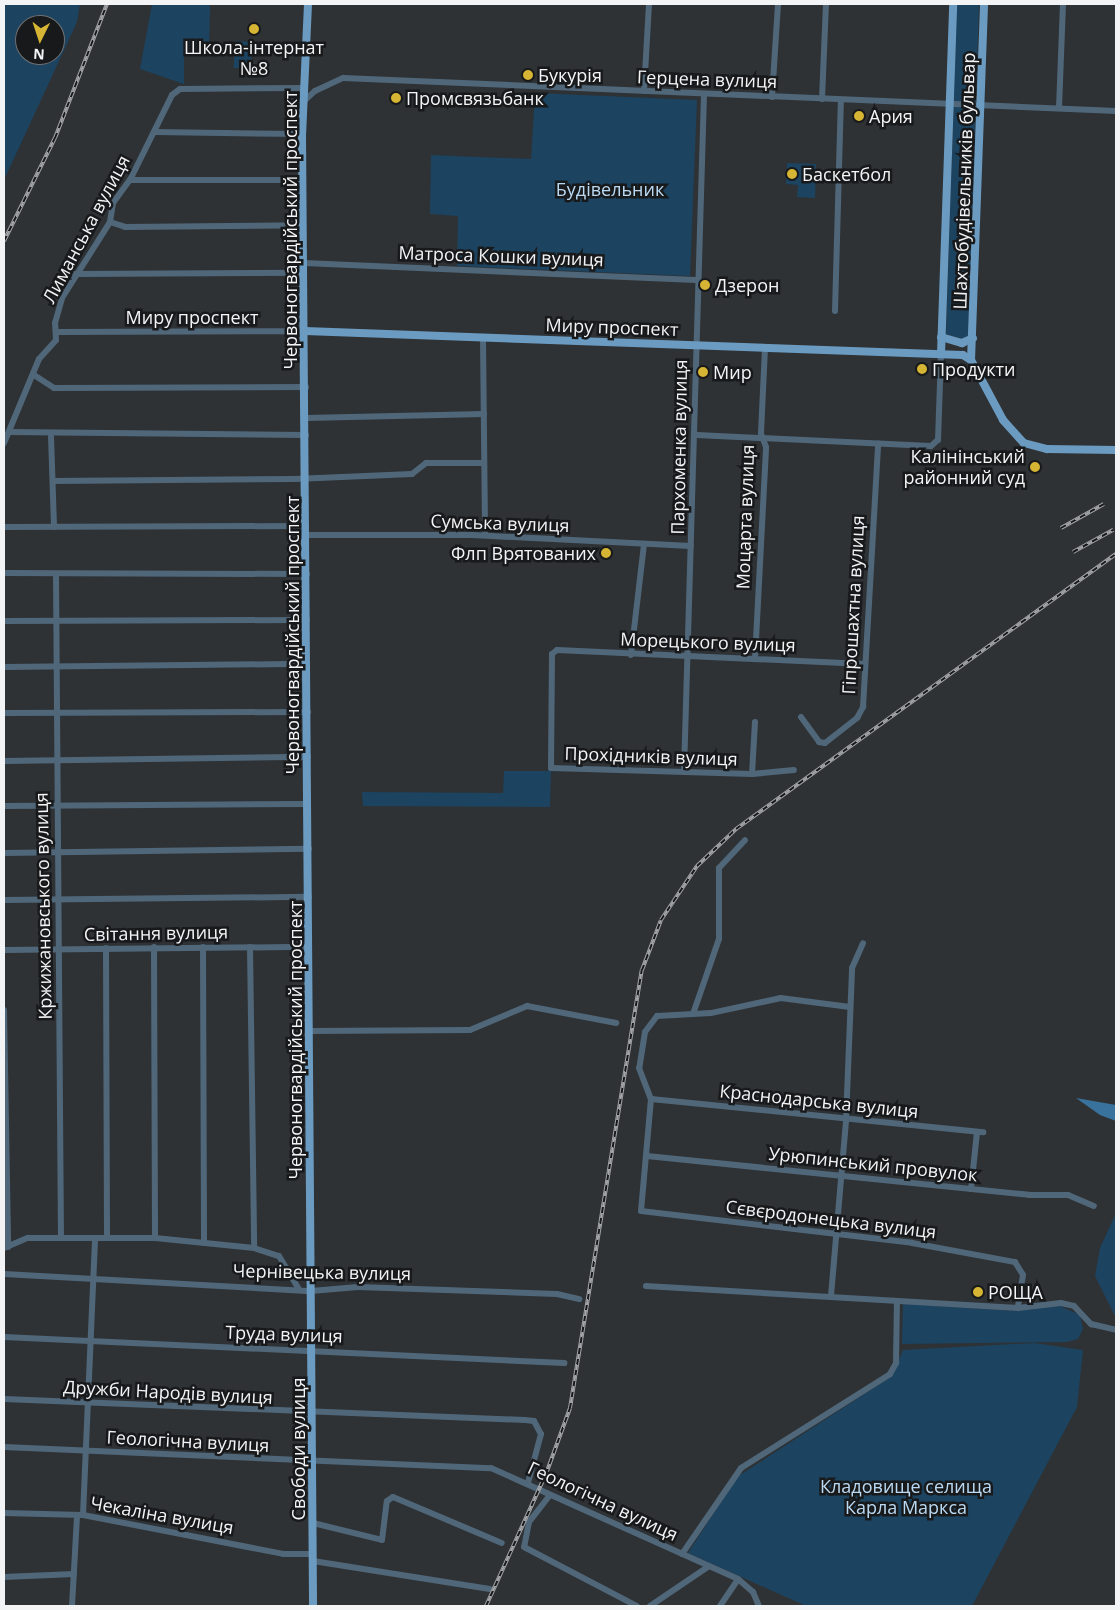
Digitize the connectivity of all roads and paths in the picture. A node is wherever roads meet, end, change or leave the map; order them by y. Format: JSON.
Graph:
{"nodes":[{"id":1,"x":308,"y":4,"type":"edge"},
{"id":2,"x":649,"y":4,"type":"edge"},
{"id":3,"x":778,"y":4,"type":"edge"},
{"id":4,"x":826,"y":4,"type":"edge"},
{"id":5,"x":953,"y":4,"type":"edge"},
{"id":6,"x":984,"y":4,"type":"edge"},
{"id":7,"x":1063,"y":4,"type":"edge"},
{"id":8,"x":304,"y":88,"type":"junction"},
{"id":9,"x":644,"y":91,"type":"junction"},
{"id":10,"x":704,"y":94,"type":"junction"},
{"id":11,"x":772,"y":97,"type":"junction"},
{"id":12,"x":822,"y":99,"type":"junction"},
{"id":13,"x":841,"y":100,"type":"junction"},
{"id":14,"x":304,"y":102,"type":"junction"},
{"id":15,"x":950,"y":104,"type":"junction"},
{"id":16,"x":981,"y":105,"type":"junction"},
{"id":17,"x":1060,"y":108,"type":"junction"},
{"id":18,"x":1116,"y":111,"type":"edge"},
{"id":19,"x":155,"y":132,"type":"junction"},
{"id":20,"x":302,"y":134,"type":"junction"},
{"id":21,"x":130,"y":180,"type":"junction"},
{"id":22,"x":302,"y":180,"type":"junction"},
{"id":23,"x":110,"y":222,"type":"junction"},
{"id":24,"x":303,"y":225,"type":"junction"},
{"id":25,"x":304,"y":263,"type":"junction"},
{"id":26,"x":304,"y":273,"type":"junction"},
{"id":27,"x":76,"y":274,"type":"junction"},
{"id":28,"x":696,"y":280,"type":"junction"},
{"id":29,"x":835,"y":311,"type":"dead end"},
{"id":30,"x":305,"y":331,"type":"junction"},
{"id":31,"x":58,"y":332,"type":"junction"},
{"id":32,"x":942,"y":336,"type":"junction"},
{"id":33,"x":483,"y":338,"type":"junction"},
{"id":34,"x":973,"y":338,"type":"junction"},
{"id":35,"x":694,"y":346,"type":"junction"},
{"id":36,"x":765,"y":348,"type":"junction"},
{"id":37,"x":941,"y":354,"type":"junction"},
{"id":38,"x":972,"y":360,"type":"junction"},
{"id":39,"x":34,"y":375,"type":"junction"},
{"id":40,"x":306,"y":387,"type":"junction"},
{"id":41,"x":484,"y":414,"type":"junction"},
{"id":42,"x":306,"y":418,"type":"junction"},
{"id":43,"x":9,"y":432,"type":"junction"},
{"id":44,"x":306,"y":435,"type":"junction"},
{"id":45,"x":696,"y":435,"type":"junction"},
{"id":46,"x":51,"y":436,"type":"junction"},
{"id":47,"x":764,"y":438,"type":"junction"},
{"id":48,"x":4,"y":443,"type":"edge"},
{"id":49,"x":878,"y":443,"type":"junction"},
{"id":50,"x":1116,"y":450,"type":"edge"},
{"id":51,"x":484,"y":463,"type":"junction"},
{"id":52,"x":306,"y":477,"type":"junction"},
{"id":53,"x":53,"y":481,"type":"junction"},
{"id":54,"x":4,"y":527,"type":"edge"},
{"id":55,"x":54,"y":527,"type":"junction"},
{"id":56,"x":306,"y":531,"type":"junction"},
{"id":57,"x":485,"y":535,"type":"junction"},
{"id":58,"x":644,"y":544,"type":"junction"},
{"id":59,"x":692,"y":546,"type":"junction"},
{"id":60,"x":4,"y":573,"type":"edge"},
{"id":61,"x":56,"y":574,"type":"junction"},
{"id":62,"x":307,"y":574,"type":"junction"},
{"id":63,"x":307,"y":620,"type":"junction"},
{"id":64,"x":4,"y":622,"type":"edge"},
{"id":65,"x":54,"y":622,"type":"junction"},
{"id":66,"x":552,"y":654,"type":"joint"},
{"id":67,"x":631,"y":655,"type":"junction"},
{"id":68,"x":688,"y":656,"type":"junction"},
{"id":69,"x":755,"y":659,"type":"junction"},
{"id":70,"x":307,"y":664,"type":"junction"},
{"id":71,"x":865,"y":664,"type":"junction"},
{"id":72,"x":4,"y":667,"type":"edge"},
{"id":73,"x":55,"y":667,"type":"junction"},
{"id":74,"x":308,"y":712,"type":"junction"},
{"id":75,"x":4,"y":713,"type":"edge"},
{"id":76,"x":56,"y":713,"type":"junction"},
{"id":77,"x":801,"y":717,"type":"dead end"},
{"id":78,"x":755,"y":722,"type":"dead end"},
{"id":79,"x":308,"y":757,"type":"junction"},
{"id":80,"x":4,"y":761,"type":"edge"},
{"id":81,"x":56,"y":761,"type":"junction"},
{"id":82,"x":794,"y":770,"type":"dead end"},
{"id":83,"x":684,"y":772,"type":"junction"},
{"id":84,"x":752,"y":774,"type":"junction"},
{"id":85,"x":308,"y":804,"type":"junction"},
{"id":86,"x":4,"y":806,"type":"edge"},
{"id":87,"x":56,"y":806,"type":"junction"},
{"id":88,"x":745,"y":840,"type":"dead end"},
{"id":89,"x":309,"y":849,"type":"junction"},
{"id":90,"x":57,"y":852,"type":"junction"},
{"id":91,"x":4,"y":853,"type":"edge"},
{"id":92,"x":309,"y":897,"type":"junction"},
{"id":93,"x":57,"y":899,"type":"junction"},
{"id":94,"x":4,"y":900,"type":"edge"},
{"id":95,"x":863,"y":943,"type":"dead end"},
{"id":96,"x":154,"y":947,"type":"junction"},
{"id":97,"x":203,"y":947,"type":"junction"},
{"id":98,"x":250,"y":947,"type":"junction"},
{"id":99,"x":309,"y":947,"type":"junction"},
{"id":100,"x":58,"y":948,"type":"junction"},
{"id":101,"x":106,"y":948,"type":"junction"},
{"id":102,"x":4,"y":950,"type":"edge"},
{"id":103,"x":850,"y":1007,"type":"junction"},
{"id":104,"x":4,"y":1010,"type":"edge"},
{"id":105,"x":693,"y":1014,"type":"junction"},
{"id":106,"x":616,"y":1022,"type":"dead end"},
{"id":107,"x":310,"y":1031,"type":"junction"},
{"id":108,"x":652,"y":1099,"type":"junction"},
{"id":109,"x":846,"y":1120,"type":"junction"},
{"id":110,"x":647,"y":1156,"type":"junction"},
{"id":111,"x":840,"y":1176,"type":"junction"},
{"id":112,"x":971,"y":1188,"type":"junction"},
{"id":113,"x":1094,"y":1206,"type":"dead end"},
{"id":114,"x":834,"y":1236,"type":"junction"},
{"id":115,"x":61,"y":1238,"type":"junction"},
{"id":116,"x":95,"y":1238,"type":"junction"},
{"id":117,"x":107,"y":1238,"type":"junction"},
{"id":118,"x":154,"y":1238,"type":"junction"},
{"id":119,"x":204,"y":1243,"type":"junction"},
{"id":120,"x":6,"y":1248,"type":"edge"},
{"id":121,"x":254,"y":1248,"type":"junction"},
{"id":122,"x":4,"y":1274,"type":"edge"},
{"id":123,"x":97,"y":1278,"type":"junction"},
{"id":124,"x":646,"y":1286,"type":"dead end"},
{"id":125,"x":299,"y":1289,"type":"junction"},
{"id":126,"x":311,"y":1291,"type":"junction"},
{"id":127,"x":831,"y":1296,"type":"junction"},
{"id":128,"x":579,"y":1299,"type":"dead end"},
{"id":129,"x":897,"y":1301,"type":"junction"},
{"id":130,"x":1018,"y":1308,"type":"junction"},
{"id":131,"x":1116,"y":1330,"type":"edge"},
{"id":132,"x":4,"y":1337,"type":"edge"},
{"id":133,"x":93,"y":1342,"type":"junction"},
{"id":134,"x":313,"y":1349,"type":"junction"},
{"id":135,"x":564,"y":1363,"type":"dead end"},
{"id":136,"x":4,"y":1399,"type":"edge"},
{"id":137,"x":90,"y":1404,"type":"junction"},
{"id":138,"x":311,"y":1414,"type":"junction"},
{"id":139,"x":4,"y":1446,"type":"edge"},
{"id":140,"x":87,"y":1451,"type":"junction"},
{"id":141,"x":312,"y":1462,"type":"junction"},
{"id":142,"x":528,"y":1483,"type":"junction"},
{"id":143,"x":550,"y":1495,"type":"junction"},
{"id":144,"x":4,"y":1513,"type":"edge"},
{"id":145,"x":80,"y":1516,"type":"junction"},
{"id":146,"x":313,"y":1523,"type":"junction"},
{"id":147,"x":502,"y":1543,"type":"dead end"},
{"id":148,"x":682,"y":1554,"type":"junction"},
{"id":149,"x":313,"y":1557,"type":"junction"},
{"id":150,"x":709,"y":1566,"type":"junction"},
{"id":151,"x":74,"y":1574,"type":"junction"},
{"id":152,"x":4,"y":1577,"type":"edge"},
{"id":153,"x":738,"y":1578,"type":"junction"},
{"id":154,"x":490,"y":1589,"type":"dead end"},
{"id":155,"x":72,"y":1606,"type":"edge"},
{"id":156,"x":313,"y":1606,"type":"edge"},
{"id":157,"x":637,"y":1606,"type":"edge"},
{"id":158,"x":650,"y":1606,"type":"edge"},
{"id":159,"x":720,"y":1606,"type":"edge"},
{"id":160,"x":759,"y":1606,"type":"edge"}],
"edges":[{"from":1,"to":8,"type":"main road","name":"Червоногвардійський проспект"},
{"from":2,"to":9,"type":"street"},
{"from":3,"to":11,"type":"street"},
{"from":4,"to":12,"type":"street"},
{"from":5,"to":15,"type":"main road","name":"Шахтобудівельників бульвар"},
{"from":6,"to":16,"type":"main road","name":"Шахтобудівельників бульвар"},
{"from":7,"to":17,"type":"street"},
{"from":8,"to":14,"type":"main road","name":"Червоногвардійський проспект"},
{"from":8,"to":19,"type":"street","name":"Лиманська вулиця"},
{"from":9,"to":10,"type":"street","name":"Герцена вулиця"},
{"from":9,"to":14,"type":"street","name":"Герцена вулиця"},
{"from":10,"to":11,"type":"street","name":"Герцена вулиця"},
{"from":10,"to":28,"type":"street","name":"Пархоменка вулиця"},
{"from":11,"to":12,"type":"street","name":"Герцена вулиця"},
{"from":12,"to":13,"type":"street","name":"Герцена вулиця"},
{"from":13,"to":15,"type":"street","name":"Герцена вулиця"},
{"from":13,"to":29,"type":"street"},
{"from":14,"to":20,"type":"main road","name":"Червоногвардійський проспект"},
{"from":15,"to":16,"type":"street","name":"Герцена вулиця"},
{"from":15,"to":32,"type":"main road","name":"Шахтобудівельників бульвар"},
{"from":16,"to":17,"type":"street","name":"Герцена вулиця"},
{"from":16,"to":34,"type":"main road","name":"Шахтобудівельників бульвар"},
{"from":17,"to":18,"type":"street","name":"Герцена вулиця"},
{"from":19,"to":20,"type":"street"},
{"from":19,"to":21,"type":"street","name":"Лиманська вулиця"},
{"from":20,"to":22,"type":"main road","name":"Червоногвардійський проспект"},
{"from":21,"to":22,"type":"street"},
{"from":21,"to":23,"type":"street","name":"Лиманська вулиця"},
{"from":22,"to":24,"type":"main road","name":"Червоногвардійський проспект"},
{"from":23,"to":24,"type":"street"},
{"from":23,"to":27,"type":"street","name":"Лиманська вулиця"},
{"from":24,"to":25,"type":"main road","name":"Червоногвардійський проспект"},
{"from":25,"to":26,"type":"main road","name":"Червоногвардійський проспект"},
{"from":25,"to":28,"type":"street","name":"Матроса Кошки вулиця"},
{"from":26,"to":27,"type":"street"},
{"from":26,"to":30,"type":"main road","name":"Червоногвардійський проспект"},
{"from":27,"to":31,"type":"street","name":"Лиманська вулиця"},
{"from":28,"to":35,"type":"street","name":"Пархоменка вулиця"},
{"from":30,"to":31,"type":"street","name":"Миру проспект"},
{"from":30,"to":33,"type":"main road","name":"Миру проспект"},
{"from":30,"to":40,"type":"main road","name":"Червоногвардійський проспект"},
{"from":31,"to":39,"type":"street","name":"Лиманська вулиця"},
{"from":32,"to":34,"type":"main road"},
{"from":32,"to":37,"type":"main road","name":"Шахтобудівельників бульвар"},
{"from":33,"to":35,"type":"main road","name":"Миру проспект"},
{"from":33,"to":41,"type":"street"},
{"from":34,"to":38,"type":"main road","name":"Шахтобудівельників бульвар"},
{"from":35,"to":36,"type":"main road","name":"Миру проспект"},
{"from":35,"to":45,"type":"street","name":"Пархоменка вулиця"},
{"from":36,"to":37,"type":"main road","name":"Миру проспект"},
{"from":36,"to":47,"type":"street","name":"Моцарта вулиця"},
{"from":37,"to":38,"type":"main road","name":"Миру проспект"},
{"from":37,"to":49,"type":"street"},
{"from":38,"to":50,"type":"main road"},
{"from":39,"to":40,"type":"street"},
{"from":39,"to":43,"type":"street","name":"Лиманська вулиця"},
{"from":40,"to":42,"type":"main road","name":"Червоногвардійський проспект"},
{"from":41,"to":42,"type":"street"},
{"from":41,"to":51,"type":"street"},
{"from":42,"to":44,"type":"main road","name":"Червоногвардійський проспект"},
{"from":43,"to":46,"type":"street"},
{"from":43,"to":48,"type":"street","name":"Лиманська вулиця"},
{"from":44,"to":46,"type":"street"},
{"from":44,"to":52,"type":"main road","name":"Червоногвардійський проспект"},
{"from":45,"to":47,"type":"street"},
{"from":45,"to":59,"type":"street","name":"Пархоменка вулиця"},
{"from":46,"to":53,"type":"street"},
{"from":47,"to":49,"type":"street"},
{"from":47,"to":69,"type":"street","name":"Моцарта вулиця"},
{"from":49,"to":71,"type":"street","name":"Гіпрошахтна вулиця"},
{"from":51,"to":52,"type":"street"},
{"from":51,"to":57,"type":"street"},
{"from":52,"to":53,"type":"street"},
{"from":52,"to":56,"type":"main road","name":"Червоногвардійський проспект"},
{"from":53,"to":55,"type":"street"},
{"from":54,"to":55,"type":"street","name":"Сумська вулиця"},
{"from":55,"to":56,"type":"street","name":"Сумська вулиця"},
{"from":56,"to":57,"type":"street","name":"Сумська вулиця"},
{"from":56,"to":62,"type":"main road","name":"Червоногвардійський проспект"},
{"from":57,"to":58,"type":"street","name":"Сумська вулиця"},
{"from":58,"to":59,"type":"street","name":"Сумська вулиця"},
{"from":58,"to":67,"type":"street"},
{"from":59,"to":68,"type":"street","name":"Пархоменка вулиця"},
{"from":60,"to":61,"type":"street"},
{"from":61,"to":62,"type":"street"},
{"from":61,"to":65,"type":"street","name":"Кржижановського вулиця"},
{"from":62,"to":63,"type":"main road","name":"Червоногвардійський проспект"},
{"from":63,"to":65,"type":"street"},
{"from":63,"to":70,"type":"main road","name":"Червоногвардійський проспект"},
{"from":64,"to":65,"type":"street"},
{"from":65,"to":73,"type":"street","name":"Кржижановського вулиця"},
{"from":66,"to":67,"type":"street","name":"Морецького вулиця"},
{"from":66,"to":83,"type":"street","name":"Прохідників вулиця"},
{"from":67,"to":68,"type":"street","name":"Морецького вулиця"},
{"from":68,"to":69,"type":"street","name":"Морецького вулиця"},
{"from":68,"to":83,"type":"street","name":"Пархоменка вулиця"},
{"from":69,"to":71,"type":"street","name":"Морецького вулиця"},
{"from":70,"to":73,"type":"street"},
{"from":70,"to":74,"type":"main road","name":"Червоногвардійський проспект"},
{"from":71,"to":77,"type":"street","name":"Гіпрошахтна вулиця"},
{"from":72,"to":73,"type":"street"},
{"from":73,"to":76,"type":"street","name":"Кржижановського вулиця"},
{"from":74,"to":76,"type":"street"},
{"from":74,"to":79,"type":"main road","name":"Червоногвардійський проспект"},
{"from":75,"to":76,"type":"street"},
{"from":76,"to":81,"type":"street","name":"Кржижановського вулиця"},
{"from":78,"to":84,"type":"street","name":"Прохідників вулиця"},
{"from":79,"to":81,"type":"street"},
{"from":79,"to":85,"type":"main road","name":"Червоногвардійський проспект"},
{"from":80,"to":81,"type":"street"},
{"from":81,"to":87,"type":"street","name":"Кржижановського вулиця"},
{"from":82,"to":84,"type":"street"},
{"from":83,"to":84,"type":"street","name":"Прохідників вулиця"},
{"from":85,"to":87,"type":"street"},
{"from":85,"to":89,"type":"main road","name":"Червоногвардійський проспект"},
{"from":86,"to":87,"type":"street"},
{"from":87,"to":90,"type":"street","name":"Кржижановського вулиця"},
{"from":88,"to":105,"type":"street"},
{"from":89,"to":90,"type":"street"},
{"from":89,"to":92,"type":"main road","name":"Червоногвардійський проспект"},
{"from":90,"to":91,"type":"street"},
{"from":90,"to":93,"type":"street","name":"Кржижановського вулиця"},
{"from":92,"to":93,"type":"street"},
{"from":92,"to":99,"type":"main road","name":"Червоногвардійський проспект"},
{"from":93,"to":94,"type":"street"},
{"from":93,"to":100,"type":"street","name":"Кржижановського вулиця"},
{"from":95,"to":103,"type":"street"},
{"from":96,"to":97,"type":"street","name":"Світання вулиця"},
{"from":96,"to":101,"type":"street","name":"Світання вулиця"},
{"from":96,"to":118,"type":"street"},
{"from":97,"to":98,"type":"street","name":"Світання вулиця"},
{"from":97,"to":119,"type":"street"},
{"from":98,"to":99,"type":"street","name":"Світання вулиця"},
{"from":98,"to":121,"type":"street"},
{"from":99,"to":107,"type":"main road","name":"Червоногвардійський проспект"},
{"from":100,"to":101,"type":"street","name":"Світання вулиця"},
{"from":100,"to":102,"type":"street","name":"Світання вулиця"},
{"from":100,"to":115,"type":"street","name":"Кржижановського вулиця"},
{"from":101,"to":117,"type":"street"},
{"from":103,"to":105,"type":"street"},
{"from":103,"to":109,"type":"street"},
{"from":104,"to":120,"type":"street"},
{"from":105,"to":108,"type":"street"},
{"from":106,"to":107,"type":"street"},
{"from":107,"to":126,"type":"main road","name":"Червоногвардійський проспект"},
{"from":108,"to":109,"type":"street","name":"Краснодарська вулиця"},
{"from":108,"to":110,"type":"street"},
{"from":109,"to":111,"type":"street"},
{"from":109,"to":112,"type":"street","name":"Краснодарська вулиця"},
{"from":110,"to":111,"type":"street","name":"Урюпинський провулок"},
{"from":110,"to":114,"type":"street","name":"Сєвєродонецька вулиця"},
{"from":111,"to":112,"type":"street","name":"Урюпинський провулок"},
{"from":111,"to":114,"type":"street"},
{"from":112,"to":113,"type":"street","name":"Урюпинський провулок"},
{"from":114,"to":127,"type":"street"},
{"from":114,"to":130,"type":"street","name":"Сєвєродонецька вулиця"},
{"from":115,"to":116,"type":"street"},
{"from":115,"to":120,"type":"street"},
{"from":116,"to":117,"type":"street"},
{"from":116,"to":123,"type":"street"},
{"from":117,"to":118,"type":"street"},
{"from":118,"to":119,"type":"street"},
{"from":119,"to":121,"type":"street"},
{"from":121,"to":125,"type":"street"},
{"from":122,"to":123,"type":"street","name":"Чернівецька вулиця"},
{"from":123,"to":125,"type":"street","name":"Чернівецька вулиця"},
{"from":123,"to":133,"type":"street"},
{"from":124,"to":127,"type":"street"},
{"from":125,"to":126,"type":"street","name":"Чернівецька вулиця"},
{"from":126,"to":128,"type":"street","name":"Чернівецька вулиця"},
{"from":126,"to":134,"type":"main road","name":"Свободи вулиця"},
{"from":127,"to":129,"type":"street"},
{"from":129,"to":130,"type":"street"},
{"from":129,"to":148,"type":"street"},
{"from":130,"to":131,"type":"street"},
{"from":132,"to":133,"type":"street","name":"Труда вулиця"},
{"from":133,"to":134,"type":"street","name":"Труда вулиця"},
{"from":133,"to":137,"type":"street"},
{"from":134,"to":135,"type":"street","name":"Труда вулиця"},
{"from":134,"to":138,"type":"main road","name":"Свободи вулиця"},
{"from":136,"to":137,"type":"street","name":"Дружби Народів вулиця"},
{"from":137,"to":138,"type":"street","name":"Дружби Народів вулиця"},
{"from":137,"to":140,"type":"street"},
{"from":138,"to":141,"type":"main road","name":"Свободи вулиця"},
{"from":138,"to":142,"type":"street","name":"Дружби Народів вулиця"},
{"from":139,"to":140,"type":"street","name":"Геологічна вулиця"},
{"from":140,"to":141,"type":"street","name":"Геологічна вулиця"},
{"from":140,"to":145,"type":"street"},
{"from":141,"to":142,"type":"street","name":"Геологічна вулиця"},
{"from":141,"to":146,"type":"main road","name":"Свободи вулиця"},
{"from":142,"to":143,"type":"street","name":"Геологічна вулиця"},
{"from":143,"to":148,"type":"street","name":"Геологічна вулиця"},
{"from":143,"to":157,"type":"street"},
{"from":144,"to":145,"type":"street","name":"Чекаліна вулиця"},
{"from":145,"to":149,"type":"street","name":"Чекаліна вулиця"},
{"from":145,"to":151,"type":"street"},
{"from":146,"to":147,"type":"street"},
{"from":146,"to":149,"type":"main road","name":"Свободи вулиця"},
{"from":148,"to":150,"type":"street","name":"Геологічна вулиця"},
{"from":149,"to":154,"type":"street","name":"Чекаліна вулиця"},
{"from":149,"to":156,"type":"main road","name":"Свободи вулиця"},
{"from":150,"to":153,"type":"street","name":"Геологічна вулиця"},
{"from":150,"to":158,"type":"street"},
{"from":151,"to":152,"type":"street"},
{"from":151,"to":155,"type":"street"},
{"from":153,"to":159,"type":"street"},
{"from":153,"to":160,"type":"street"}]}
